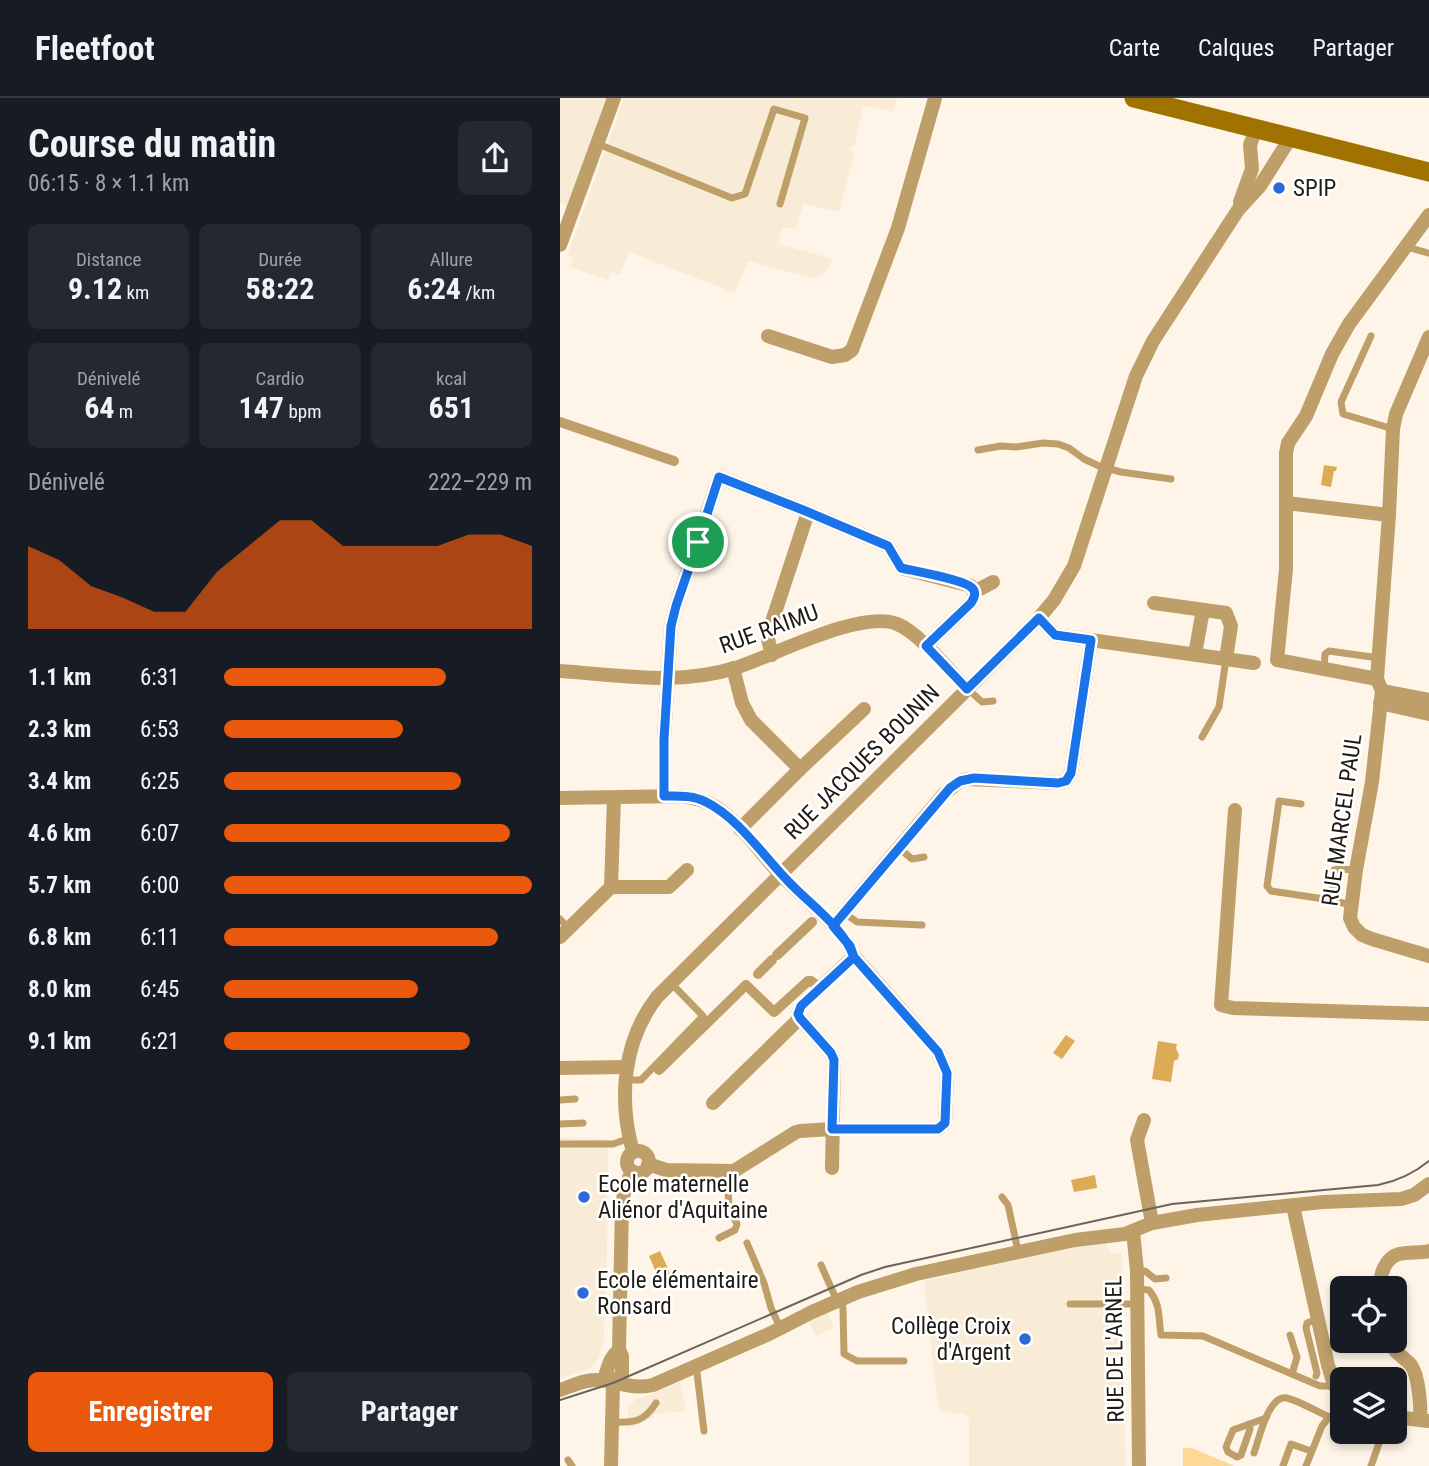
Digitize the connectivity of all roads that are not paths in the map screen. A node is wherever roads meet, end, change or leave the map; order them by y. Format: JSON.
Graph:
{"nodes":[{"id":1,"x":614,"y":98,"type":"edge"},
{"id":2,"x":935,"y":98,"type":"edge"},
{"id":3,"x":1141,"y":99,"type":"edge"},
{"id":4,"x":1256,"y":129,"type":"junction"},
{"id":5,"x":1291,"y":137,"type":"junction"},
{"id":6,"x":597,"y":144,"type":"junction"},
{"id":7,"x":1251,"y":160,"type":"junction"},
{"id":8,"x":1272,"y":168,"type":"junction"},
{"id":9,"x":1429,"y":172,"type":"edge"},
{"id":10,"x":780,"y":204,"type":"dead end"},
{"id":11,"x":1237,"y":210,"type":"junction"},
{"id":12,"x":1429,"y":215,"type":"edge"},
{"id":13,"x":560,"y":245,"type":"edge"},
{"id":14,"x":1406,"y":247,"type":"junction"},
{"id":15,"x":1428,"y":253,"type":"edge"},
{"id":16,"x":768,"y":336,"type":"dead end"},
{"id":17,"x":1371,"y":336,"type":"dead end"},
{"id":18,"x":1429,"y":337,"type":"edge"},
{"id":19,"x":560,"y":422,"type":"edge"},
{"id":20,"x":1393,"y":429,"type":"junction"},
{"id":21,"x":978,"y":450,"type":"dead end"},
{"id":22,"x":674,"y":461,"type":"dead end"},
{"id":23,"x":1106,"y":468,"type":"junction"},
{"id":24,"x":1171,"y":479,"type":"dead end"},
{"id":25,"x":1286,"y":503,"type":"junction"},
{"id":26,"x":808,"y":512,"type":"junction"},
{"id":27,"x":1389,"y":515,"type":"junction"},
{"id":28,"x":993,"y":582,"type":"dead end"},
{"id":29,"x":974,"y":592,"type":"junction"},
{"id":30,"x":1154,"y":603,"type":"dead end"},
{"id":31,"x":1203,"y":610,"type":"junction"},
{"id":32,"x":1039,"y":618,"type":"junction"},
{"id":33,"x":1091,"y":640,"type":"junction"},
{"id":34,"x":926,"y":646,"type":"junction"},
{"id":35,"x":1195,"y":654,"type":"junction"},
{"id":36,"x":772,"y":655,"type":"junction"},
{"id":37,"x":1378,"y":658,"type":"junction"},
{"id":38,"x":1226,"y":659,"type":"junction"},
{"id":39,"x":1254,"y":663,"type":"dead end"},
{"id":40,"x":733,"y":668,"type":"junction"},
{"id":41,"x":1324,"y":670,"type":"junction"},
{"id":42,"x":560,"y":671,"type":"edge"},
{"id":43,"x":669,"y":678,"type":"junction"},
{"id":44,"x":967,"y":689,"type":"junction"},
{"id":45,"x":1380,"y":691,"type":"junction"},
{"id":46,"x":1429,"y":700,"type":"edge"},
{"id":47,"x":993,"y":701,"type":"dead end"},
{"id":48,"x":864,"y":709,"type":"dead end"},
{"id":49,"x":1429,"y":714,"type":"edge"},
{"id":50,"x":1202,"y":737,"type":"dead end"},
{"id":51,"x":800,"y":769,"type":"junction"},
{"id":52,"x":664,"y":796,"type":"junction"},
{"id":53,"x":560,"y":798,"type":"edge"},
{"id":54,"x":614,"y":798,"type":"junction"},
{"id":55,"x":1301,"y":803,"type":"dead end"},
{"id":56,"x":1236,"y":810,"type":"dead end"},
{"id":57,"x":740,"y":829,"type":"junction"},
{"id":58,"x":899,"y":848,"type":"junction"},
{"id":59,"x":924,"y":857,"type":"dead end"},
{"id":60,"x":687,"y":870,"type":"dead end"},
{"id":61,"x":1356,"y":870,"type":"junction"},
{"id":62,"x":782,"y":875,"type":"junction"},
{"id":63,"x":611,"y":887,"type":"junction"},
{"id":64,"x":1331,"y":900,"type":"junction"},
{"id":65,"x":1351,"y":905,"type":"junction"},
{"id":66,"x":843,"y":912,"type":"junction"},
{"id":67,"x":812,"y":922,"type":"dead end"},
{"id":68,"x":922,"y":925,"type":"dead end"},
{"id":69,"x":833,"y":926,"type":"junction"},
{"id":70,"x":563,"y":928,"type":"edge"},
{"id":71,"x":1429,"y":956,"type":"edge"},
{"id":72,"x":854,"y":957,"type":"junction"},
{"id":73,"x":753,"y":979,"type":"junction"},
{"id":74,"x":671,"y":983,"type":"junction"},
{"id":75,"x":820,"y":988,"type":"junction"},
{"id":76,"x":1429,"y":1016,"type":"edge"},
{"id":77,"x":800,"y":1018,"type":"junction"},
{"id":78,"x":560,"y":1068,"type":"edge"},
{"id":79,"x":659,"y":1070,"type":"dead end"},
{"id":80,"x":626,"y":1073,"type":"junction"},
{"id":81,"x":575,"y":1099,"type":"dead end"},
{"id":82,"x":560,"y":1100,"type":"edge"},
{"id":83,"x":713,"y":1103,"type":"dead end"},
{"id":84,"x":1144,"y":1119,"type":"dead end"},
{"id":85,"x":583,"y":1123,"type":"dead end"},
{"id":86,"x":560,"y":1124,"type":"edge"},
{"id":87,"x":832,"y":1129,"type":"junction"},
{"id":88,"x":560,"y":1144,"type":"edge"},
{"id":89,"x":632,"y":1145,"type":"junction"},
{"id":90,"x":648,"y":1164,"type":"junction"},
{"id":91,"x":832,"y":1168,"type":"dead end"},
{"id":92,"x":632,"y":1171,"type":"junction"},
{"id":93,"x":727,"y":1171,"type":"junction"},
{"id":94,"x":1429,"y":1184,"type":"edge"},
{"id":95,"x":1002,"y":1198,"type":"dead end"},
{"id":96,"x":1293,"y":1206,"type":"junction"},
{"id":97,"x":1152,"y":1223,"type":"junction"},
{"id":98,"x":1133,"y":1231,"type":"junction"},
{"id":99,"x":719,"y":1238,"type":"dead end"},
{"id":100,"x":747,"y":1243,"type":"dead end"},
{"id":101,"x":1018,"y":1251,"type":"junction"},
{"id":102,"x":1429,"y":1251,"type":"edge"},
{"id":103,"x":821,"y":1265,"type":"dead end"},
{"id":104,"x":1137,"y":1271,"type":"junction"},
{"id":105,"x":1380,"y":1276,"type":"edge"},
{"id":106,"x":1166,"y":1278,"type":"dead end"},
{"id":107,"x":1136,"y":1289,"type":"junction"},
{"id":108,"x":839,"y":1300,"type":"junction"},
{"id":109,"x":1070,"y":1304,"type":"dead end"},
{"id":110,"x":1137,"y":1304,"type":"junction"},
{"id":111,"x":1319,"y":1318,"type":"junction"},
{"id":112,"x":780,"y":1327,"type":"junction"},
{"id":113,"x":1290,"y":1335,"type":"dead end"},
{"id":114,"x":1395,"y":1353,"type":"edge"},
{"id":115,"x":904,"y":1361,"type":"dead end"},
{"id":116,"x":695,"y":1367,"type":"junction"},
{"id":117,"x":1332,"y":1367,"type":"edge"},
{"id":118,"x":1292,"y":1374,"type":"junction"},
{"id":119,"x":1316,"y":1376,"type":"dead end"},
{"id":120,"x":618,"y":1378,"type":"junction"},
{"id":121,"x":1330,"y":1389,"type":"edge"},
{"id":122,"x":560,"y":1390,"type":"edge"},
{"id":123,"x":656,"y":1404,"type":"dead end"},
{"id":124,"x":1329,"y":1417,"type":"joint"},
{"id":125,"x":1266,"y":1418,"type":"junction"},
{"id":126,"x":1407,"y":1419,"type":"edge"},
{"id":127,"x":1425,"y":1421,"type":"edge"},
{"id":128,"x":612,"y":1422,"type":"junction"},
{"id":129,"x":1249,"y":1424,"type":"junction"},
{"id":130,"x":704,"y":1431,"type":"dead end"},
{"id":131,"x":1379,"y":1444,"type":"edge"},
{"id":132,"x":1311,"y":1451,"type":"junction"},
{"id":133,"x":1254,"y":1453,"type":"dead end"},
{"id":134,"x":611,"y":1466,"type":"edge"},
{"id":135,"x":1139,"y":1466,"type":"edge"},
{"id":136,"x":1283,"y":1466,"type":"edge"},
{"id":137,"x":1306,"y":1466,"type":"edge"},
{"id":138,"x":1371,"y":1466,"type":"edge"}],
"edges":[{"from":1,"to":6,"type":"street"},
{"from":2,"to":16,"type":"street"},
{"from":3,"to":4,"type":"main road"},
{"from":4,"to":5,"type":"main road"},
{"from":4,"to":7,"type":"street","name":"RUE JACQUES BOUNIN"},
{"from":5,"to":8,"type":"street","name":"RUE JACQUES BOUNIN"},
{"from":5,"to":9,"type":"main road"},
{"from":6,"to":10,"type":"lane"},
{"from":6,"to":13,"type":"street"},
{"from":7,"to":8,"type":"street"},
{"from":7,"to":11,"type":"street","name":"RUE JACQUES BOUNIN"},
{"from":8,"to":11,"type":"street","name":"RUE JACQUES BOUNIN"},
{"from":11,"to":23,"type":"street","name":"RUE JACQUES BOUNIN"},
{"from":12,"to":14,"type":"street"},
{"from":14,"to":15,"type":"lane"},
{"from":14,"to":25,"type":"street"},
{"from":17,"to":20,"type":"lane"},
{"from":18,"to":20,"type":"street","name":"RUE MARCEL PAUL"},
{"from":19,"to":22,"type":"street"},
{"from":20,"to":27,"type":"street","name":"RUE MARCEL PAUL"},
{"from":21,"to":23,"type":"lane"},
{"from":23,"to":24,"type":"lane"},
{"from":23,"to":32,"type":"street","name":"RUE JACQUES BOUNIN"},
{"from":25,"to":27,"type":"street"},
{"from":25,"to":41,"type":"street"},
{"from":26,"to":29,"type":"street"},
{"from":26,"to":36,"type":"street"},
{"from":26,"to":43,"type":"street"},
{"from":27,"to":37,"type":"street","name":"RUE MARCEL PAUL"},
{"from":28,"to":29,"type":"street"},
{"from":29,"to":34,"type":"street"},
{"from":30,"to":31,"type":"street"},
{"from":31,"to":35,"type":"street"},
{"from":31,"to":38,"type":"street"},
{"from":32,"to":33,"type":"street"},
{"from":32,"to":44,"type":"street","name":"RUE JACQUES BOUNIN"},
{"from":33,"to":35,"type":"street"},
{"from":33,"to":58,"type":"street"},
{"from":34,"to":36,"type":"street","name":"RUE RAIMU"},
{"from":34,"to":44,"type":"street","name":"RUE RAIMU"},
{"from":35,"to":38,"type":"street"},
{"from":36,"to":40,"type":"street","name":"RUE RAIMU"},
{"from":37,"to":41,"type":"lane"},
{"from":37,"to":45,"type":"street","name":"RUE MARCEL PAUL"},
{"from":38,"to":39,"type":"street"},
{"from":38,"to":50,"type":"lane"},
{"from":40,"to":43,"type":"street","name":"RUE RAIMU"},
{"from":40,"to":51,"type":"street"},
{"from":41,"to":45,"type":"street"},
{"from":42,"to":43,"type":"street","name":"RUE RAIMU"},
{"from":43,"to":52,"type":"street"},
{"from":44,"to":47,"type":"lane"},
{"from":44,"to":62,"type":"street","name":"RUE JACQUES BOUNIN"},
{"from":45,"to":46,"type":"street"},
{"from":45,"to":49,"type":"street"},
{"from":45,"to":61,"type":"street","name":"RUE MARCEL PAUL"},
{"from":48,"to":51,"type":"street"},
{"from":51,"to":57,"type":"street"},
{"from":52,"to":54,"type":"street"},
{"from":52,"to":57,"type":"street"},
{"from":53,"to":54,"type":"street"},
{"from":54,"to":63,"type":"street"},
{"from":55,"to":64,"type":"lane"},
{"from":56,"to":76,"type":"street"},
{"from":57,"to":62,"type":"street"},
{"from":58,"to":59,"type":"lane"},
{"from":58,"to":66,"type":"street"},
{"from":60,"to":63,"type":"street"},
{"from":61,"to":64,"type":"lane"},
{"from":61,"to":65,"type":"street","name":"RUE MARCEL PAUL"},
{"from":62,"to":69,"type":"street"},
{"from":62,"to":74,"type":"street","name":"RUE JACQUES BOUNIN"},
{"from":63,"to":70,"type":"street"},
{"from":64,"to":65,"type":"lane"},
{"from":65,"to":71,"type":"street","name":"RUE MARCEL PAUL"},
{"from":66,"to":68,"type":"lane"},
{"from":66,"to":69,"type":"street"},
{"from":67,"to":73,"type":"street"},
{"from":69,"to":72,"type":"street"},
{"from":72,"to":75,"type":"street"},
{"from":72,"to":87,"type":"street"},
{"from":73,"to":75,"type":"street"},
{"from":73,"to":79,"type":"street"},
{"from":74,"to":80,"type":"street","name":"RUE JACQUES BOUNIN"},
{"from":74,"to":80,"type":"lane"},
{"from":75,"to":77,"type":"street"},
{"from":77,"to":83,"type":"street"},
{"from":77,"to":87,"type":"street"},
{"from":78,"to":80,"type":"street"},
{"from":80,"to":89,"type":"street","name":"RUE JACQUES BOUNIN"},
{"from":81,"to":82,"type":"lane"},
{"from":84,"to":97,"type":"street"},
{"from":85,"to":86,"type":"lane"},
{"from":87,"to":91,"type":"street"},
{"from":87,"to":93,"type":"street"},
{"from":88,"to":89,"type":"lane"},
{"from":89,"to":90,"type":"street"},
{"from":89,"to":92,"type":"street","name":"RUE JACQUES BOUNIN"},
{"from":90,"to":92,"type":"street"},
{"from":90,"to":93,"type":"street"},
{"from":92,"to":120,"type":"street","name":"RUE JACQUES BOUNIN"},
{"from":93,"to":99,"type":"lane"},
{"from":94,"to":96,"type":"street"},
{"from":95,"to":101,"type":"lane"},
{"from":96,"to":97,"type":"street"},
{"from":96,"to":111,"type":"street"},
{"from":97,"to":98,"type":"street"},
{"from":98,"to":101,"type":"street"},
{"from":98,"to":104,"type":"street","name":"RUE DE L'ARNEL"},
{"from":100,"to":112,"type":"lane"},
{"from":101,"to":108,"type":"street"},
{"from":102,"to":105,"type":"street"},
{"from":103,"to":108,"type":"lane"},
{"from":104,"to":106,"type":"lane"},
{"from":104,"to":107,"type":"street","name":"RUE DE L'ARNEL"},
{"from":107,"to":110,"type":"street","name":"RUE DE L'ARNEL"},
{"from":107,"to":118,"type":"lane"},
{"from":108,"to":112,"type":"street"},
{"from":108,"to":115,"type":"lane"},
{"from":109,"to":110,"type":"lane"},
{"from":110,"to":135,"type":"street","name":"RUE DE L'ARNEL"},
{"from":111,"to":117,"type":"street"},
{"from":111,"to":119,"type":"lane"},
{"from":112,"to":116,"type":"street"},
{"from":113,"to":118,"type":"lane"},
{"from":114,"to":127,"type":"street"},
{"from":116,"to":120,"type":"street"},
{"from":116,"to":130,"type":"lane"},
{"from":118,"to":121,"type":"lane"},
{"from":120,"to":122,"type":"street"},
{"from":120,"to":128,"type":"street","name":"RUE JACQUES BOUNIN"},
{"from":123,"to":128,"type":"lane"},
{"from":124,"to":125,"type":"lane"},
{"from":124,"to":132,"type":"lane"},
{"from":125,"to":129,"type":"lane"},
{"from":125,"to":133,"type":"lane"},
{"from":126,"to":127,"type":"street"},
{"from":128,"to":134,"type":"street","name":"RUE JACQUES BOUNIN"},
{"from":129,"to":129,"type":"lane"},
{"from":131,"to":138,"type":"lane"},
{"from":132,"to":136,"type":"lane"},
{"from":132,"to":137,"type":"lane"}]}
